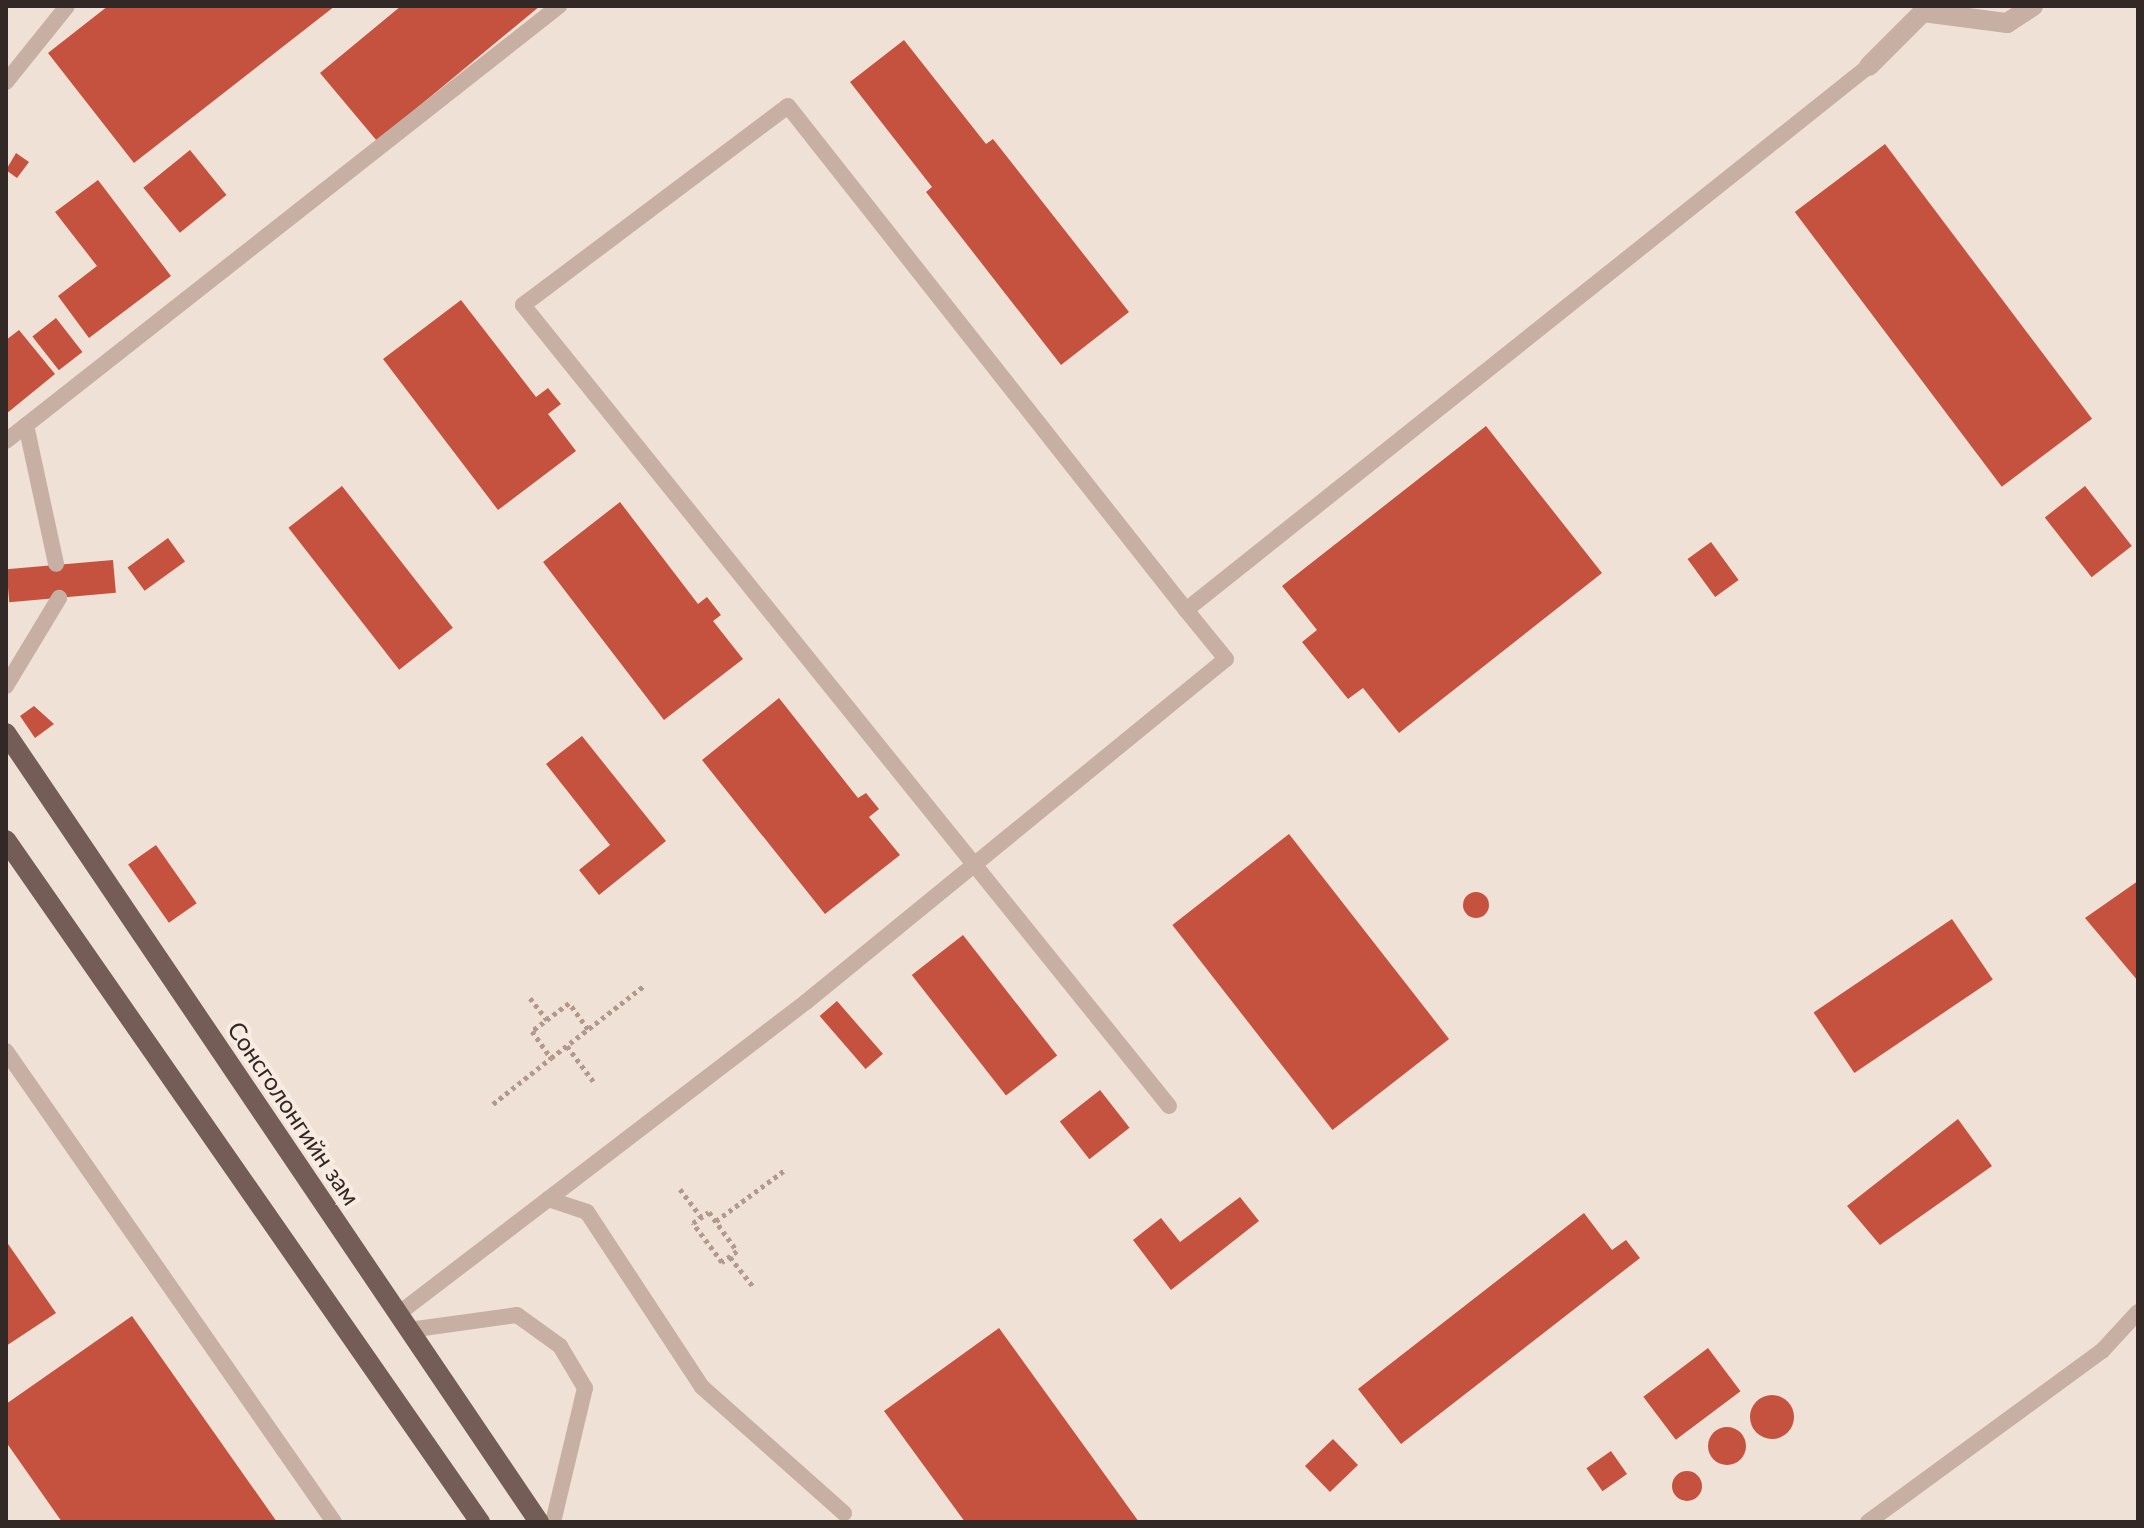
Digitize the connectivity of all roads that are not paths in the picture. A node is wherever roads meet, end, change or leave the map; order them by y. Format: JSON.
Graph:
{"nodes":[{"id":1,"x":67,"y":6,"type":"edge"},
{"id":2,"x":559,"y":6,"type":"edge"},
{"id":3,"x":2033,"y":6,"type":"edge"},
{"id":4,"x":1869,"y":66,"type":"joint"},
{"id":5,"x":6,"y":82,"type":"edge"},
{"id":6,"x":26,"y":425,"type":"junction"},
{"id":7,"x":6,"y":441,"type":"edge"},
{"id":8,"x":56,"y":564,"type":"dead end"},
{"id":9,"x":59,"y":598,"type":"dead end"},
{"id":10,"x":1186,"y":610,"type":"junction"},
{"id":11,"x":6,"y":686,"type":"edge"},
{"id":12,"x":6,"y":733,"type":"edge"},
{"id":13,"x":6,"y":840,"type":"edge"},
{"id":14,"x":972,"y":866,"type":"junction"},
{"id":15,"x":6,"y":1051,"type":"edge"},
{"id":16,"x":1169,"y":1106,"type":"dead end"},
{"id":17,"x":548,"y":1199,"type":"junction"},
{"id":18,"x":2138,"y":1312,"type":"edge"},
{"id":19,"x":404,"y":1322,"type":"junction"},
{"id":20,"x":844,"y":1513,"type":"dead end"},
{"id":21,"x":334,"y":1522,"type":"edge"},
{"id":22,"x":480,"y":1522,"type":"edge"},
{"id":23,"x":539,"y":1522,"type":"edge"},
{"id":24,"x":553,"y":1522,"type":"edge"},
{"id":25,"x":1868,"y":1522,"type":"edge"}],
"edges":[{"from":1,"to":5,"type":"lane"},
{"from":2,"to":6,"type":"lane"},
{"from":3,"to":4,"type":"street"},
{"from":4,"to":10,"type":"lane"},
{"from":6,"to":7,"type":"lane"},
{"from":6,"to":8,"type":"lane"},
{"from":9,"to":11,"type":"lane"},
{"from":10,"to":14,"type":"lane"},
{"from":10,"to":14,"type":"lane"},
{"from":12,"to":19,"type":"main road","name":"Сонсголонгийн зам"},
{"from":13,"to":22,"type":"main road"},
{"from":14,"to":16,"type":"lane"},
{"from":14,"to":17,"type":"lane"},
{"from":15,"to":21,"type":"lane"},
{"from":17,"to":19,"type":"lane"},
{"from":17,"to":20,"type":"lane"},
{"from":18,"to":25,"type":"lane"},
{"from":19,"to":23,"type":"main road","name":"Сонсголонгийн зам"},
{"from":19,"to":24,"type":"lane"}]}
